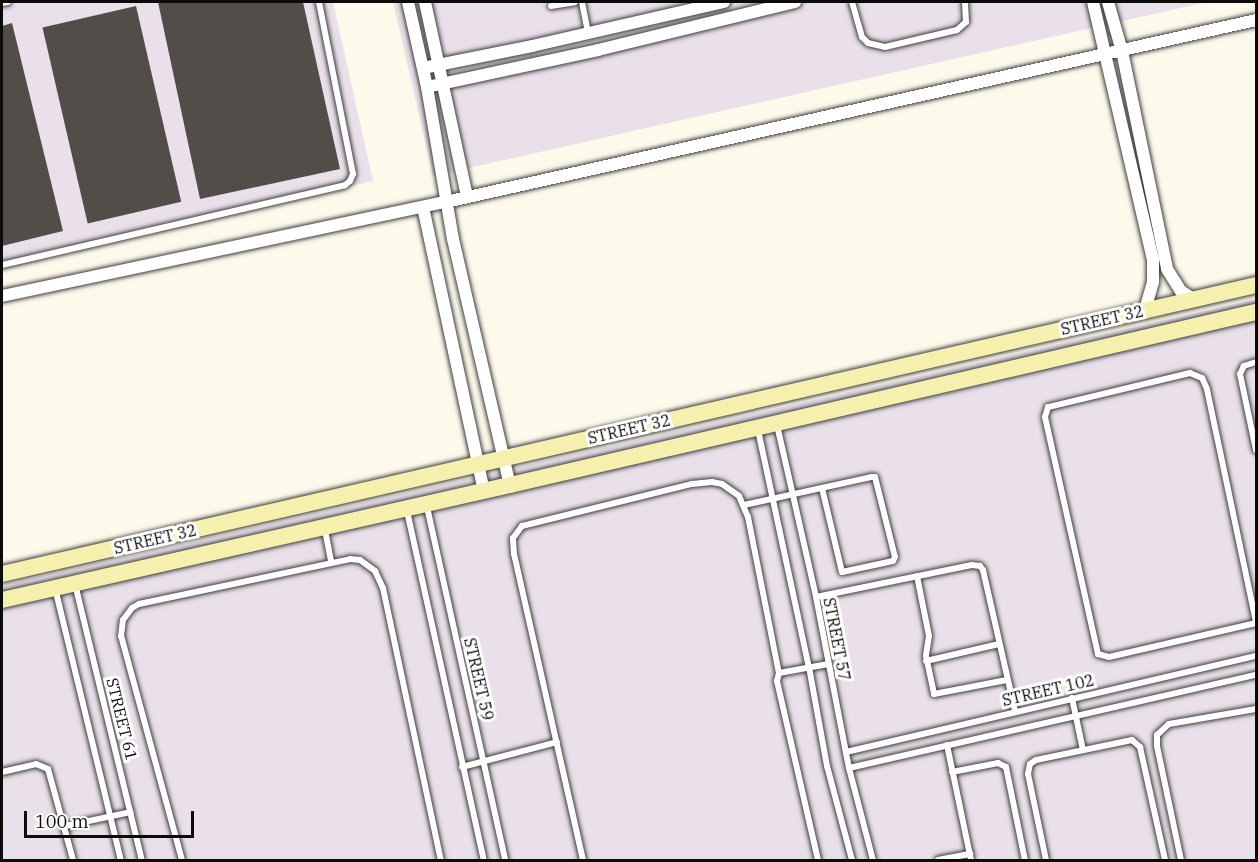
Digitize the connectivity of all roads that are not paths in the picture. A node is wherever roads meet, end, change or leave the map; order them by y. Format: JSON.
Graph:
{"nodes":[{"id":1,"x":8,"y":2,"type":"edge"},
{"id":2,"x":319,"y":2,"type":"edge"},
{"id":3,"x":408,"y":2,"type":"edge"},
{"id":4,"x":425,"y":2,"type":"edge"},
{"id":5,"x":575,"y":2,"type":"edge"},
{"id":6,"x":582,"y":2,"type":"edge"},
{"id":7,"x":724,"y":2,"type":"edge"},
{"id":8,"x":795,"y":2,"type":"edge"},
{"id":9,"x":852,"y":2,"type":"edge"},
{"id":10,"x":965,"y":2,"type":"edge"},
{"id":11,"x":1093,"y":2,"type":"edge"},
{"id":12,"x":1108,"y":2,"type":"edge"},
{"id":13,"x":2,"y":3,"type":"edge"},
{"id":14,"x":551,"y":6,"type":"dead end"},
{"id":15,"x":1257,"y":20,"type":"edge"},
{"id":16,"x":588,"y":33,"type":"junction"},
{"id":17,"x":532,"y":46,"type":"junction"},
{"id":18,"x":1122,"y":51,"type":"junction"},
{"id":19,"x":1106,"y":54,"type":"junction"},
{"id":20,"x":535,"y":63,"type":"junction"},
{"id":21,"x":440,"y":65,"type":"junction"},
{"id":22,"x":423,"y":68,"type":"junction"},
{"id":23,"x":444,"y":83,"type":"junction"},
{"id":24,"x":427,"y":87,"type":"junction"},
{"id":25,"x":467,"y":197,"type":"junction"},
{"id":26,"x":446,"y":202,"type":"junction"},
{"id":27,"x":423,"y":207,"type":"junction"},
{"id":28,"x":2,"y":265,"type":"edge"},
{"id":29,"x":1257,"y":285,"type":"edge"},
{"id":30,"x":2,"y":296,"type":"edge"},
{"id":31,"x":1193,"y":299,"type":"junction"},
{"id":32,"x":1145,"y":310,"type":"junction"},
{"id":33,"x":1257,"y":312,"type":"edge"},
{"id":34,"x":1257,"y":362,"type":"edge"},
{"id":35,"x":771,"y":396,"type":"junction"},
{"id":36,"x":751,"y":401,"type":"junction"},
{"id":37,"x":776,"y":422,"type":"junction"},
{"id":38,"x":757,"y":426,"type":"junction"},
{"id":39,"x":1257,"y":450,"type":"edge"},
{"id":40,"x":504,"y":459,"type":"junction"},
{"id":41,"x":479,"y":465,"type":"junction"},
{"id":42,"x":510,"y":485,"type":"junction"},
{"id":43,"x":822,"y":488,"type":"junction"},
{"id":44,"x":484,"y":491,"type":"junction"},
{"id":45,"x":792,"y":495,"type":"junction"},
{"id":46,"x":773,"y":499,"type":"junction"},
{"id":47,"x":426,"y":503,"type":"junction"},
{"id":48,"x":744,"y":505,"type":"junction"},
{"id":49,"x":406,"y":508,"type":"junction"},
{"id":50,"x":324,"y":526,"type":"junction"},
{"id":51,"x":70,"y":559,"type":"junction"},
{"id":52,"x":331,"y":561,"type":"junction"},
{"id":53,"x":50,"y":564,"type":"junction"},
{"id":54,"x":2,"y":574,"type":"edge"},
{"id":55,"x":917,"y":576,"type":"junction"},
{"id":56,"x":75,"y":583,"type":"junction"},
{"id":57,"x":55,"y":588,"type":"junction"},
{"id":58,"x":816,"y":597,"type":"junction"},
{"id":59,"x":2,"y":600,"type":"edge"},
{"id":60,"x":1257,"y":622,"type":"edge"},
{"id":61,"x":999,"y":645,"type":"junction"},
{"id":62,"x":1257,"y":656,"type":"edge"},
{"id":63,"x":926,"y":661,"type":"junction"},
{"id":64,"x":828,"y":664,"type":"junction"},
{"id":65,"x":809,"y":667,"type":"junction"},
{"id":66,"x":779,"y":673,"type":"junction"},
{"id":67,"x":1257,"y":675,"type":"edge"},
{"id":68,"x":1007,"y":680,"type":"junction"},
{"id":69,"x":1072,"y":698,"type":"junction"},
{"id":70,"x":1257,"y":709,"type":"edge"},
{"id":71,"x":1015,"y":711,"type":"junction"},
{"id":72,"x":1075,"y":715,"type":"junction"},
{"id":73,"x":557,"y":742,"type":"junction"},
{"id":74,"x":947,"y":746,"type":"junction"},
{"id":75,"x":1083,"y":750,"type":"junction"},
{"id":76,"x":846,"y":752,"type":"junction"},
{"id":77,"x":484,"y":761,"type":"junction"},
{"id":78,"x":462,"y":767,"type":"junction"},
{"id":79,"x":849,"y":768,"type":"junction"},
{"id":80,"x":2,"y":772,"type":"edge"},
{"id":81,"x":952,"y":772,"type":"junction"},
{"id":82,"x":131,"y":812,"type":"junction"},
{"id":83,"x":110,"y":817,"type":"junction"},
{"id":84,"x":64,"y":826,"type":"junction"},
{"id":85,"x":970,"y":857,"type":"edge"},
{"id":86,"x":73,"y":861,"type":"edge"},
{"id":87,"x":121,"y":861,"type":"edge"},
{"id":88,"x":142,"y":861,"type":"edge"},
{"id":89,"x":182,"y":861,"type":"edge"},
{"id":90,"x":441,"y":861,"type":"edge"},
{"id":91,"x":484,"y":861,"type":"edge"},
{"id":92,"x":505,"y":861,"type":"edge"},
{"id":93,"x":583,"y":861,"type":"edge"},
{"id":94,"x":818,"y":861,"type":"edge"},
{"id":95,"x":852,"y":861,"type":"edge"},
{"id":96,"x":873,"y":861,"type":"edge"},
{"id":97,"x":938,"y":861,"type":"edge"},
{"id":98,"x":1025,"y":861,"type":"edge"},
{"id":99,"x":1046,"y":861,"type":"edge"},
{"id":100,"x":1165,"y":861,"type":"edge"},
{"id":101,"x":1181,"y":861,"type":"edge"}],
"edges":[{"from":1,"to":13,"type":"lane"},
{"from":2,"to":28,"type":"lane"},
{"from":3,"to":22,"type":"street"},
{"from":4,"to":21,"type":"street"},
{"from":5,"to":14,"type":"lane"},
{"from":6,"to":16,"type":"lane"},
{"from":7,"to":16,"type":"street"},
{"from":8,"to":20,"type":"street"},
{"from":9,"to":10,"type":"lane"},
{"from":11,"to":19,"type":"street"},
{"from":12,"to":18,"type":"street"},
{"from":15,"to":18,"type":"street"},
{"from":16,"to":17,"type":"street"},
{"from":17,"to":20,"type":"street"},
{"from":17,"to":21,"type":"street"},
{"from":18,"to":19,"type":"street"},
{"from":18,"to":31,"type":"street"},
{"from":19,"to":25,"type":"street"},
{"from":19,"to":32,"type":"street"},
{"from":20,"to":23,"type":"street"},
{"from":21,"to":22,"type":"street"},
{"from":21,"to":23,"type":"street"},
{"from":22,"to":24,"type":"street"},
{"from":23,"to":24,"type":"street"},
{"from":23,"to":25,"type":"street"},
{"from":24,"to":26,"type":"street"},
{"from":25,"to":26,"type":"street"},
{"from":26,"to":27,"type":"street"},
{"from":26,"to":40,"type":"street"},
{"from":27,"to":30,"type":"street"},
{"from":27,"to":41,"type":"street"},
{"from":29,"to":31,"type":"main road","name":"STREET 32"},
{"from":31,"to":32,"type":"main road","name":"STREET 32"},
{"from":32,"to":35,"type":"main road","name":"STREET 32"},
{"from":33,"to":37,"type":"main road","name":"STREET 32"},
{"from":34,"to":39,"type":"lane"},
{"from":35,"to":36,"type":"main road","name":"STREET 32"},
{"from":35,"to":37,"type":"main road"},
{"from":36,"to":38,"type":"main road"},
{"from":36,"to":40,"type":"main road","name":"STREET 32"},
{"from":37,"to":38,"type":"main road","name":"STREET 32"},
{"from":37,"to":45,"type":"lane","name":"STREET 57"},
{"from":38,"to":42,"type":"main road","name":"STREET 32"},
{"from":38,"to":46,"type":"lane","name":"STREET 57"},
{"from":40,"to":41,"type":"main road","name":"STREET 32"},
{"from":40,"to":42,"type":"street"},
{"from":41,"to":44,"type":"street"},
{"from":41,"to":51,"type":"main road","name":"STREET 32"},
{"from":42,"to":44,"type":"main road","name":"STREET 32"},
{"from":43,"to":43,"type":"lane"},
{"from":43,"to":45,"type":"lane"},
{"from":44,"to":47,"type":"main road","name":"STREET 32"},
{"from":45,"to":46,"type":"lane"},
{"from":45,"to":58,"type":"lane","name":"STREET 57"},
{"from":46,"to":48,"type":"lane"},
{"from":46,"to":65,"type":"lane","name":"STREET 57"},
{"from":47,"to":49,"type":"main road","name":"STREET 32"},
{"from":47,"to":77,"type":"lane","name":"STREET 59"},
{"from":48,"to":66,"type":"lane"},
{"from":48,"to":73,"type":"lane"},
{"from":49,"to":50,"type":"main road","name":"STREET 32"},
{"from":49,"to":78,"type":"lane"},
{"from":50,"to":52,"type":"lane"},
{"from":50,"to":56,"type":"main road","name":"STREET 32"},
{"from":51,"to":53,"type":"main road","name":"STREET 32"},
{"from":51,"to":56,"type":"main road"},
{"from":52,"to":89,"type":"lane"},
{"from":52,"to":90,"type":"lane"},
{"from":53,"to":54,"type":"main road","name":"STREET 32"},
{"from":53,"to":57,"type":"main road"},
{"from":55,"to":58,"type":"lane"},
{"from":55,"to":61,"type":"lane"},
{"from":55,"to":63,"type":"lane"},
{"from":56,"to":57,"type":"main road","name":"STREET 32"},
{"from":56,"to":82,"type":"lane","name":"STREET 61"},
{"from":57,"to":59,"type":"main road","name":"STREET 32"},
{"from":57,"to":83,"type":"lane"},
{"from":58,"to":64,"type":"lane","name":"STREET 57"},
{"from":60,"to":60,"type":"lane"},
{"from":61,"to":63,"type":"lane"},
{"from":61,"to":68,"type":"lane"},
{"from":62,"to":69,"type":"lane","name":"STREET 102"},
{"from":63,"to":68,"type":"lane"},
{"from":64,"to":65,"type":"lane"},
{"from":64,"to":76,"type":"lane","name":"STREET 57"},
{"from":65,"to":66,"type":"lane"},
{"from":65,"to":95,"type":"lane","name":"STREET 57"},
{"from":66,"to":94,"type":"lane"},
{"from":67,"to":72,"type":"lane","name":"STREET 102"},
{"from":68,"to":71,"type":"lane"},
{"from":69,"to":71,"type":"lane","name":"STREET 102"},
{"from":69,"to":72,"type":"lane"},
{"from":70,"to":101,"type":"lane"},
{"from":71,"to":76,"type":"lane","name":"STREET 102"},
{"from":72,"to":74,"type":"lane","name":"STREET 102"},
{"from":72,"to":75,"type":"lane"},
{"from":73,"to":77,"type":"lane"},
{"from":73,"to":93,"type":"lane"},
{"from":74,"to":79,"type":"lane","name":"STREET 102"},
{"from":74,"to":81,"type":"lane"},
{"from":75,"to":99,"type":"lane"},
{"from":75,"to":100,"type":"lane"},
{"from":76,"to":79,"type":"lane","name":"STREET 57"},
{"from":77,"to":78,"type":"lane"},
{"from":77,"to":92,"type":"lane","name":"STREET 59"},
{"from":78,"to":91,"type":"lane"},
{"from":79,"to":96,"type":"lane","name":"STREET 57"},
{"from":80,"to":84,"type":"lane"},
{"from":81,"to":85,"type":"lane"},
{"from":81,"to":98,"type":"lane"},
{"from":82,"to":83,"type":"lane"},
{"from":82,"to":88,"type":"lane","name":"STREET 61"},
{"from":83,"to":84,"type":"lane"},
{"from":83,"to":87,"type":"lane"},
{"from":84,"to":86,"type":"lane"},
{"from":85,"to":97,"type":"lane"}]}
